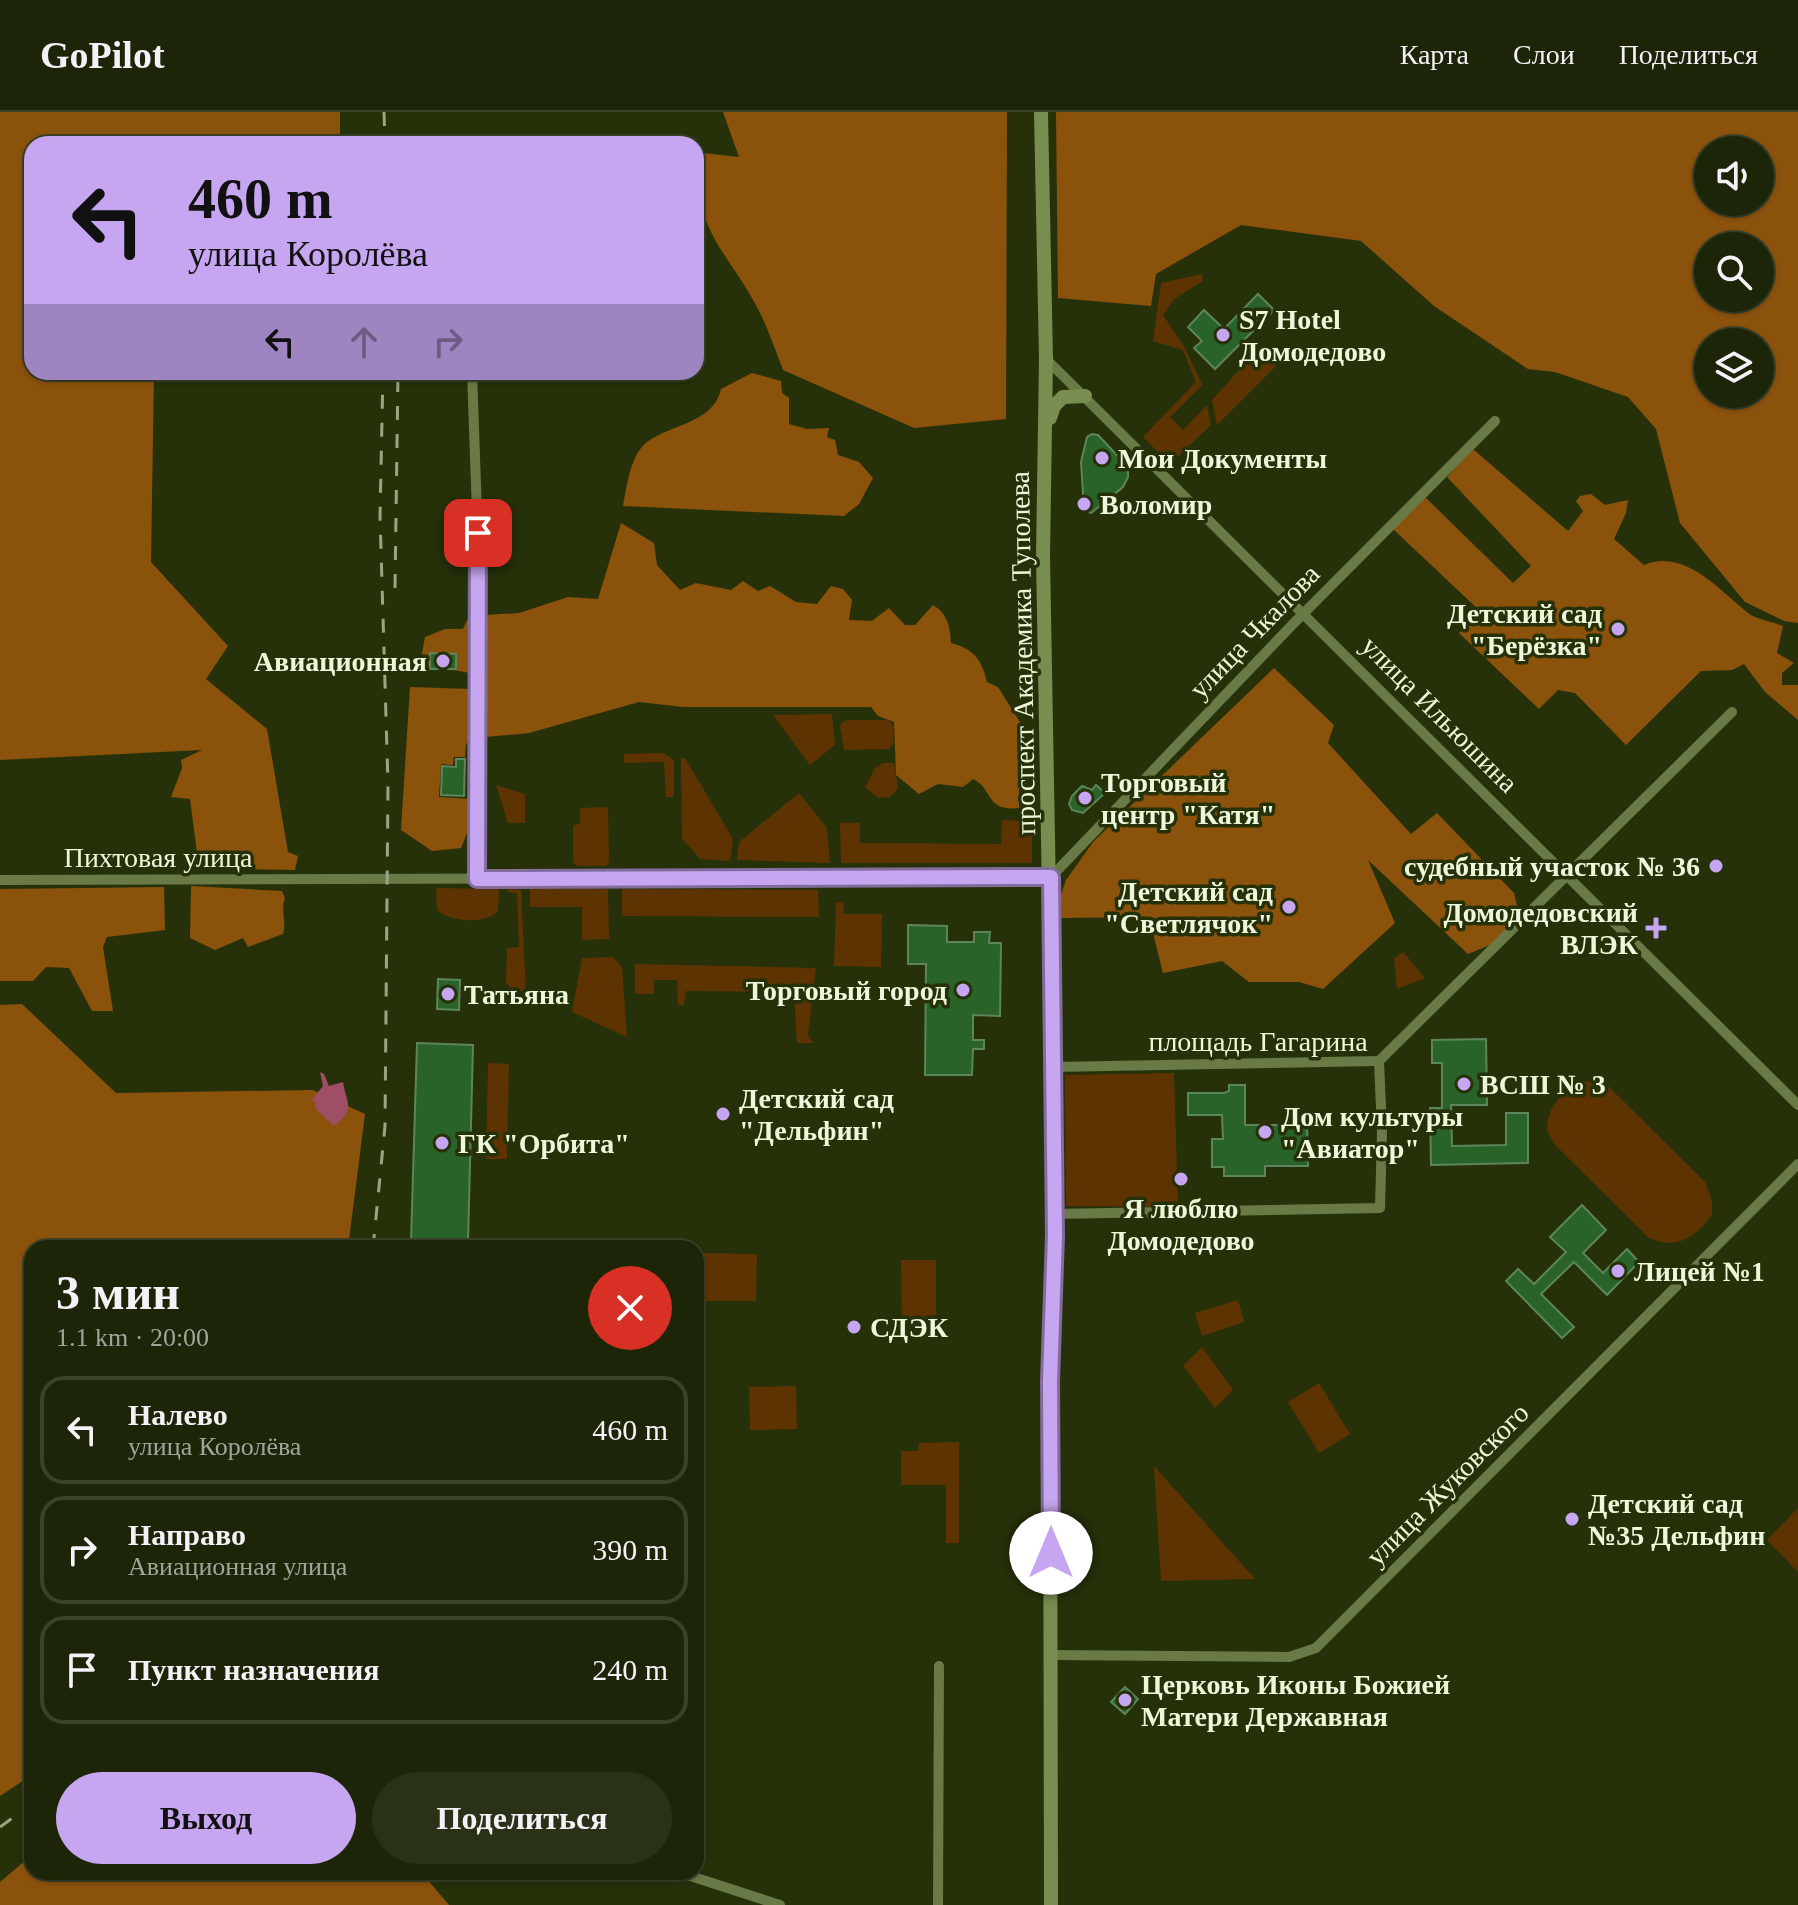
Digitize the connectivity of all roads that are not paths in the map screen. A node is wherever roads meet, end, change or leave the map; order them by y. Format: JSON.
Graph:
{"nodes":[{"id":1,"x":1041,"y":112,"type":"edge"},
{"id":2,"x":1046,"y":359,"type":"junction"},
{"id":3,"x":472,"y":380,"type":"edge"},
{"id":4,"x":1085,"y":396,"type":"junction"},
{"id":5,"x":1495,"y":421,"type":"dead end"},
{"id":6,"x":1046,"y":429,"type":"junction"},
{"id":7,"x":1305,"y":612,"type":"junction"},
{"id":8,"x":1732,"y":712,"type":"dead end"},
{"id":9,"x":1566,"y":874,"type":"junction"},
{"id":10,"x":1051,"y":877,"type":"junction"},
{"id":11,"x":477,"y":879,"type":"junction"},
{"id":12,"x":0,"y":880,"type":"edge"},
{"id":13,"x":1379,"y":1061,"type":"junction"},
{"id":14,"x":1053,"y":1067,"type":"junction"},
{"id":15,"x":1798,"y":1105,"type":"edge"},
{"id":16,"x":1798,"y":1164,"type":"edge"},
{"id":17,"x":1054,"y":1214,"type":"junction"},
{"id":18,"x":1052,"y":1655,"type":"junction"},
{"id":19,"x":939,"y":1666,"type":"dead end"},
{"id":20,"x":703,"y":1880,"type":"edge"},
{"id":21,"x":780,"y":1905,"type":"edge"},
{"id":22,"x":938,"y":1905,"type":"edge"},
{"id":23,"x":1051,"y":1905,"type":"edge"}],
"edges":[{"from":1,"to":2,"type":"main road","name":"проспект Академика Туполева"},
{"from":2,"to":4,"type":"street","name":"улица Ильюшина"},
{"from":2,"to":6,"type":"main road","name":"проспект Академика Туполева"},
{"from":3,"to":11,"type":"street"},
{"from":4,"to":6,"type":"main road"},
{"from":4,"to":7,"type":"street","name":"улица Ильюшина"},
{"from":5,"to":7,"type":"street","name":"улица Чкалова"},
{"from":6,"to":10,"type":"main road","name":"проспект Академика Туполева"},
{"from":7,"to":9,"type":"street","name":"улица Ильюшина"},
{"from":7,"to":10,"type":"street","name":"улица Чкалова"},
{"from":8,"to":9,"type":"street"},
{"from":9,"to":13,"type":"street"},
{"from":9,"to":15,"type":"street","name":"улица Ильюшина"},
{"from":10,"to":11,"type":"street","name":"Пихтовая улица"},
{"from":10,"to":14,"type":"main road","name":"проспект Академика Туполева"},
{"from":11,"to":12,"type":"street","name":"Пихтовая улица"},
{"from":13,"to":14,"type":"street","name":"площадь Гагарина"},
{"from":13,"to":17,"type":"street","name":"площадь Гагарина"},
{"from":14,"to":17,"type":"main road","name":"проспект Академика Туполева"},
{"from":16,"to":18,"type":"street","name":"улица Жуковского"},
{"from":17,"to":18,"type":"main road","name":"проспект Академика Туполева"},
{"from":18,"to":23,"type":"main road","name":"проспект Академика Туполева"},
{"from":19,"to":22,"type":"street"},
{"from":20,"to":21,"type":"street"}]}
